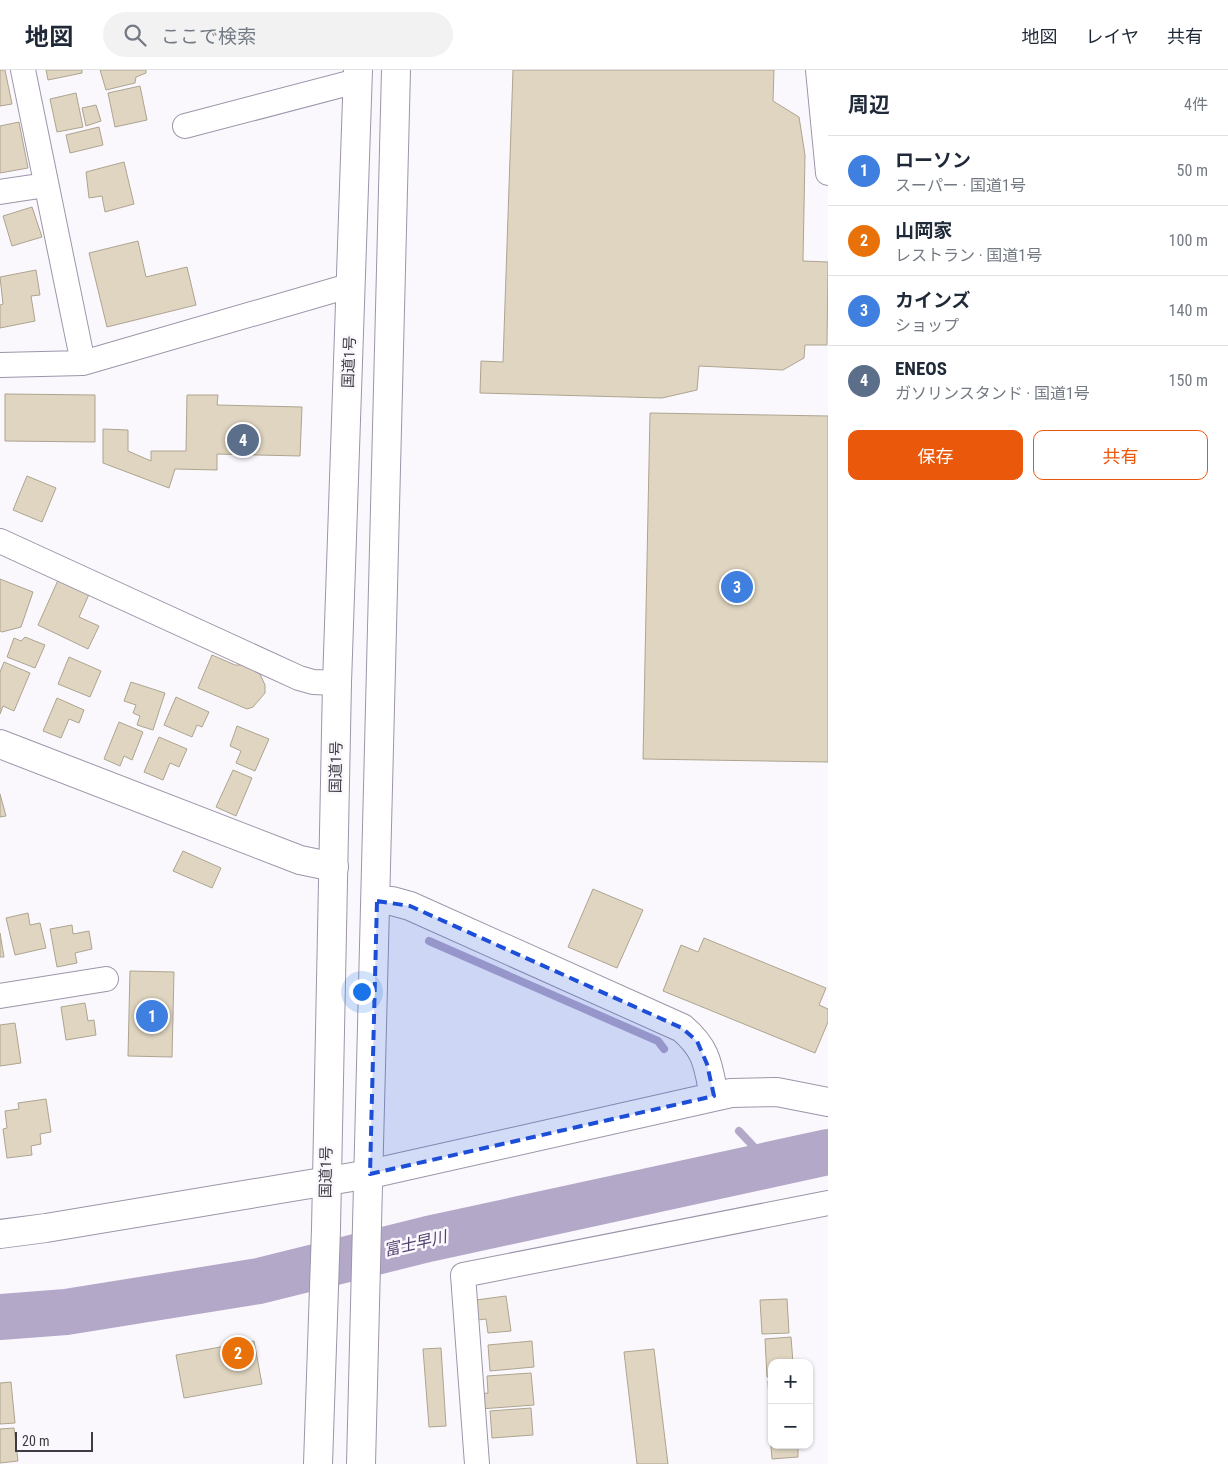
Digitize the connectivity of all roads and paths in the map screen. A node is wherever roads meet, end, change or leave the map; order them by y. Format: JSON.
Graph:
{"nodes":[{"id":1,"x":23,"y":70,"type":"edge"},
{"id":2,"x":396,"y":70,"type":"edge"},
{"id":3,"x":818,"y":70,"type":"edge"},
{"id":4,"x":357,"y":76,"type":"edge"},
{"id":5,"x":824,"y":95,"type":"edge"},
{"id":6,"x":185,"y":126,"type":"dead end"},
{"id":7,"x":828,"y":173,"type":"edge"},
{"id":8,"x":46,"y":185,"type":"junction"},
{"id":9,"x":0,"y":192,"type":"edge"},
{"id":10,"x":352,"y":285,"type":"junction"},
{"id":11,"x":83,"y":363,"type":"junction"},
{"id":12,"x":0,"y":365,"type":"edge"},
{"id":13,"x":0,"y":541,"type":"edge"},
{"id":14,"x":337,"y":683,"type":"junction"},
{"id":15,"x":0,"y":744,"type":"edge"},
{"id":16,"x":334,"y":867,"type":"junction"},
{"id":17,"x":377,"y":901,"type":"junction"},
{"id":18,"x":106,"y":978,"type":"dead end"},
{"id":19,"x":0,"y":996,"type":"edge"},
{"id":20,"x":714,"y":1096,"type":"junction"},
{"id":21,"x":828,"y":1102,"type":"edge"},
{"id":22,"x":370,"y":1174,"type":"junction"},
{"id":23,"x":326,"y":1181,"type":"junction"},
{"id":24,"x":828,"y":1203,"type":"edge"},
{"id":25,"x":0,"y":1234,"type":"edge"},
{"id":26,"x":318,"y":1464,"type":"edge"},
{"id":27,"x":361,"y":1464,"type":"edge"},
{"id":28,"x":477,"y":1464,"type":"edge"}],
"edges":[{"from":1,"to":8,"type":"street"},
{"from":2,"to":17,"type":"main road"},
{"from":3,"to":5,"type":"street"},
{"from":4,"to":6,"type":"street"},
{"from":4,"to":10,"type":"main road","name":"国道1号"},
{"from":5,"to":7,"type":"street"},
{"from":8,"to":9,"type":"street"},
{"from":8,"to":11,"type":"street"},
{"from":10,"to":11,"type":"street"},
{"from":10,"to":14,"type":"main road","name":"国道1号"},
{"from":11,"to":12,"type":"street"},
{"from":13,"to":14,"type":"street"},
{"from":14,"to":16,"type":"main road","name":"国道1号"},
{"from":15,"to":16,"type":"main road"},
{"from":16,"to":23,"type":"main road","name":"国道1号"},
{"from":17,"to":20,"type":"main road"},
{"from":17,"to":22,"type":"main road"},
{"from":18,"to":19,"type":"street"},
{"from":20,"to":21,"type":"main road"},
{"from":20,"to":22,"type":"main road"},
{"from":22,"to":23,"type":"main road"},
{"from":22,"to":27,"type":"main road"},
{"from":23,"to":25,"type":"main road"},
{"from":23,"to":26,"type":"main road","name":"国道1号"},
{"from":24,"to":28,"type":"street"}]}
